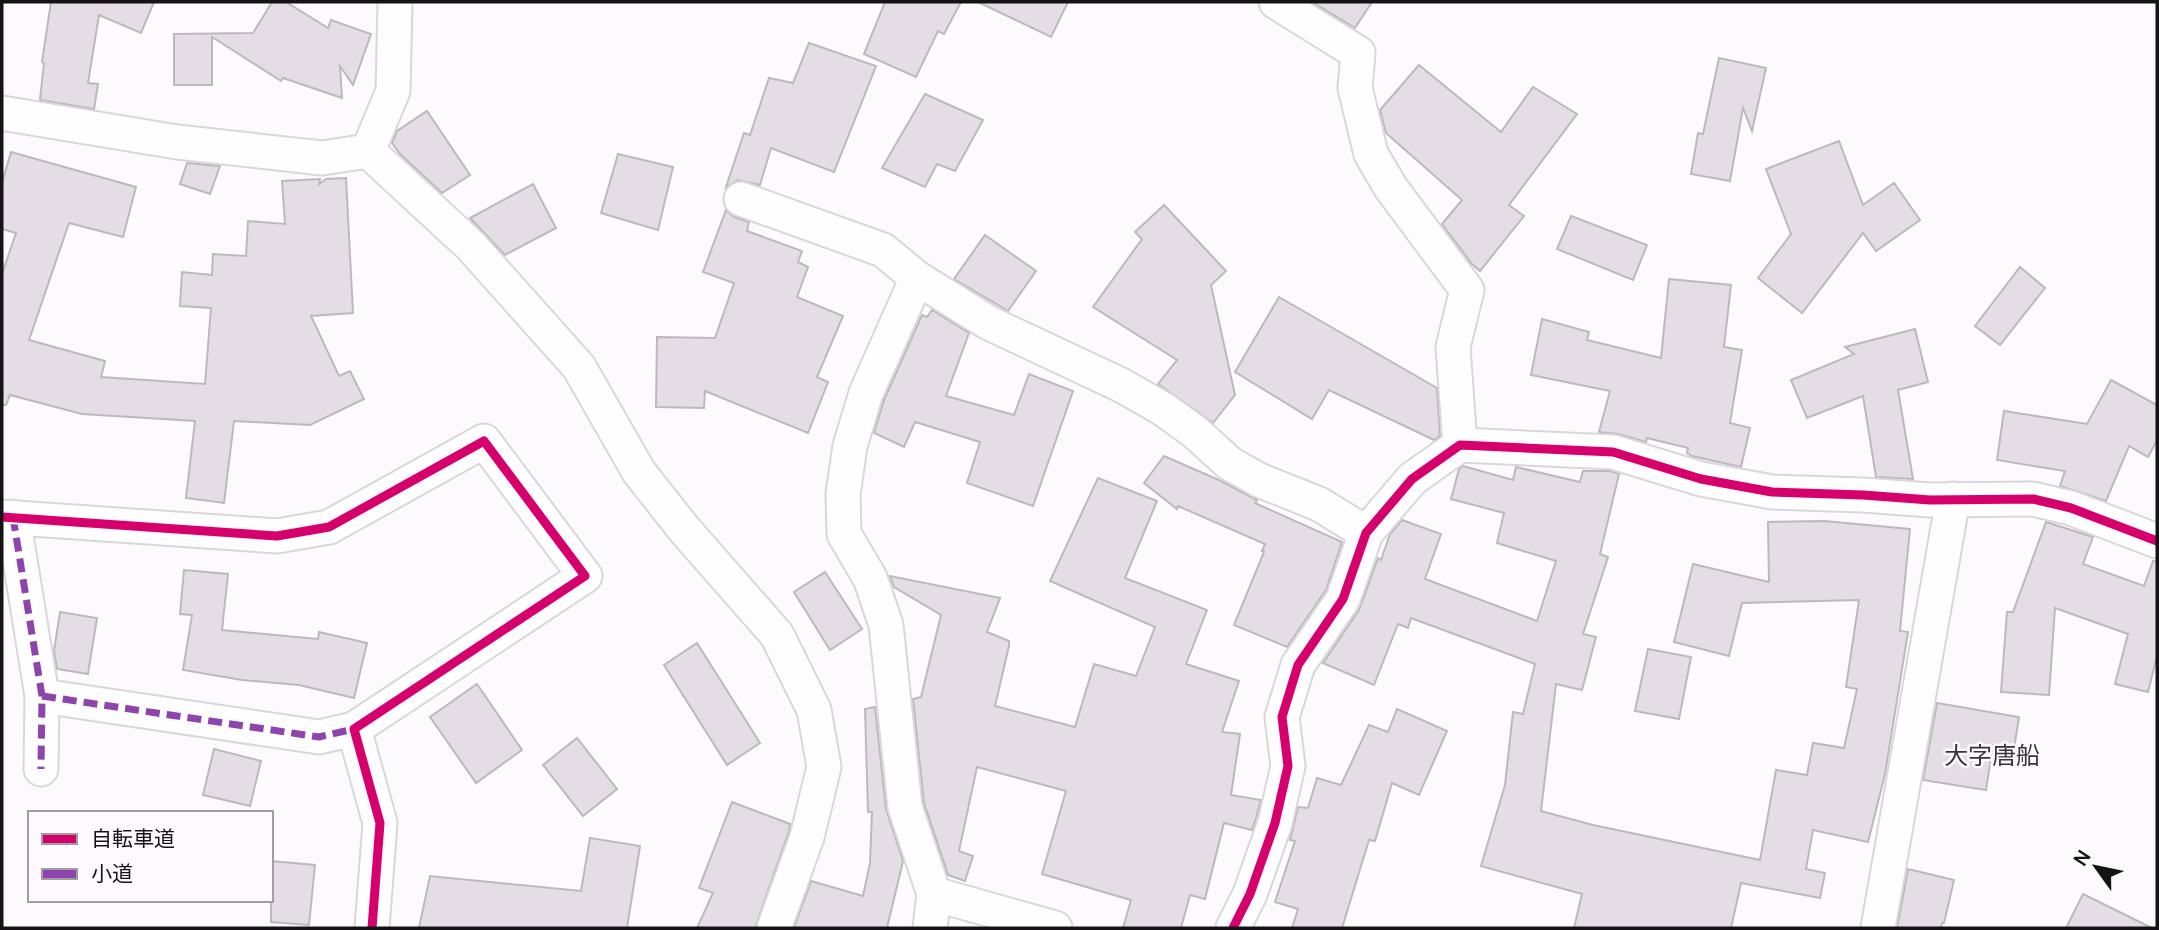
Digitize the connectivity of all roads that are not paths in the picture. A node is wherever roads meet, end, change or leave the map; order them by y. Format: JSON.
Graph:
{"nodes":[{"id":1,"x":395,"y":2,"type":"edge"},
{"id":2,"x":1276,"y":2,"type":"edge"},
{"id":3,"x":2,"y":113,"type":"edge"},
{"id":4,"x":368,"y":151,"type":"junction"},
{"id":5,"x":741,"y":199,"type":"dead end"},
{"id":6,"x":917,"y":278,"type":"junction"},
{"id":7,"x":1460,"y":445,"type":"junction"},
{"id":8,"x":1953,"y":499,"type":"junction"},
{"id":9,"x":8,"y":517,"type":"edge"},
{"id":10,"x":1366,"y":533,"type":"junction"},
{"id":11,"x":2157,"y":541,"type":"edge"},
{"id":12,"x":42,"y":696,"type":"junction"},
{"id":13,"x":354,"y":729,"type":"junction"},
{"id":14,"x":41,"y":769,"type":"dead end"},
{"id":15,"x":934,"y":894,"type":"junction"},
{"id":16,"x":372,"y":928,"type":"edge"},
{"id":17,"x":774,"y":928,"type":"edge"},
{"id":18,"x":930,"y":928,"type":"edge"},
{"id":19,"x":1055,"y":928,"type":"edge"},
{"id":20,"x":1233,"y":928,"type":"edge"},
{"id":21,"x":1878,"y":928,"type":"edge"}],
"edges":[{"from":1,"to":4,"type":"street"},
{"from":2,"to":7,"type":"street"},
{"from":3,"to":4,"type":"street"},
{"from":4,"to":17,"type":"street"},
{"from":5,"to":6,"type":"street"},
{"from":6,"to":10,"type":"street"},
{"from":6,"to":15,"type":"street"},
{"from":7,"to":8,"type":"street"},
{"from":7,"to":10,"type":"street"},
{"from":8,"to":11,"type":"street"},
{"from":8,"to":21,"type":"street"},
{"from":9,"to":12,"type":"street"},
{"from":9,"to":13,"type":"street"},
{"from":10,"to":20,"type":"street"},
{"from":12,"to":13,"type":"street"},
{"from":12,"to":14,"type":"street"},
{"from":13,"to":16,"type":"street"},
{"from":15,"to":18,"type":"street"},
{"from":15,"to":19,"type":"street"}]}
